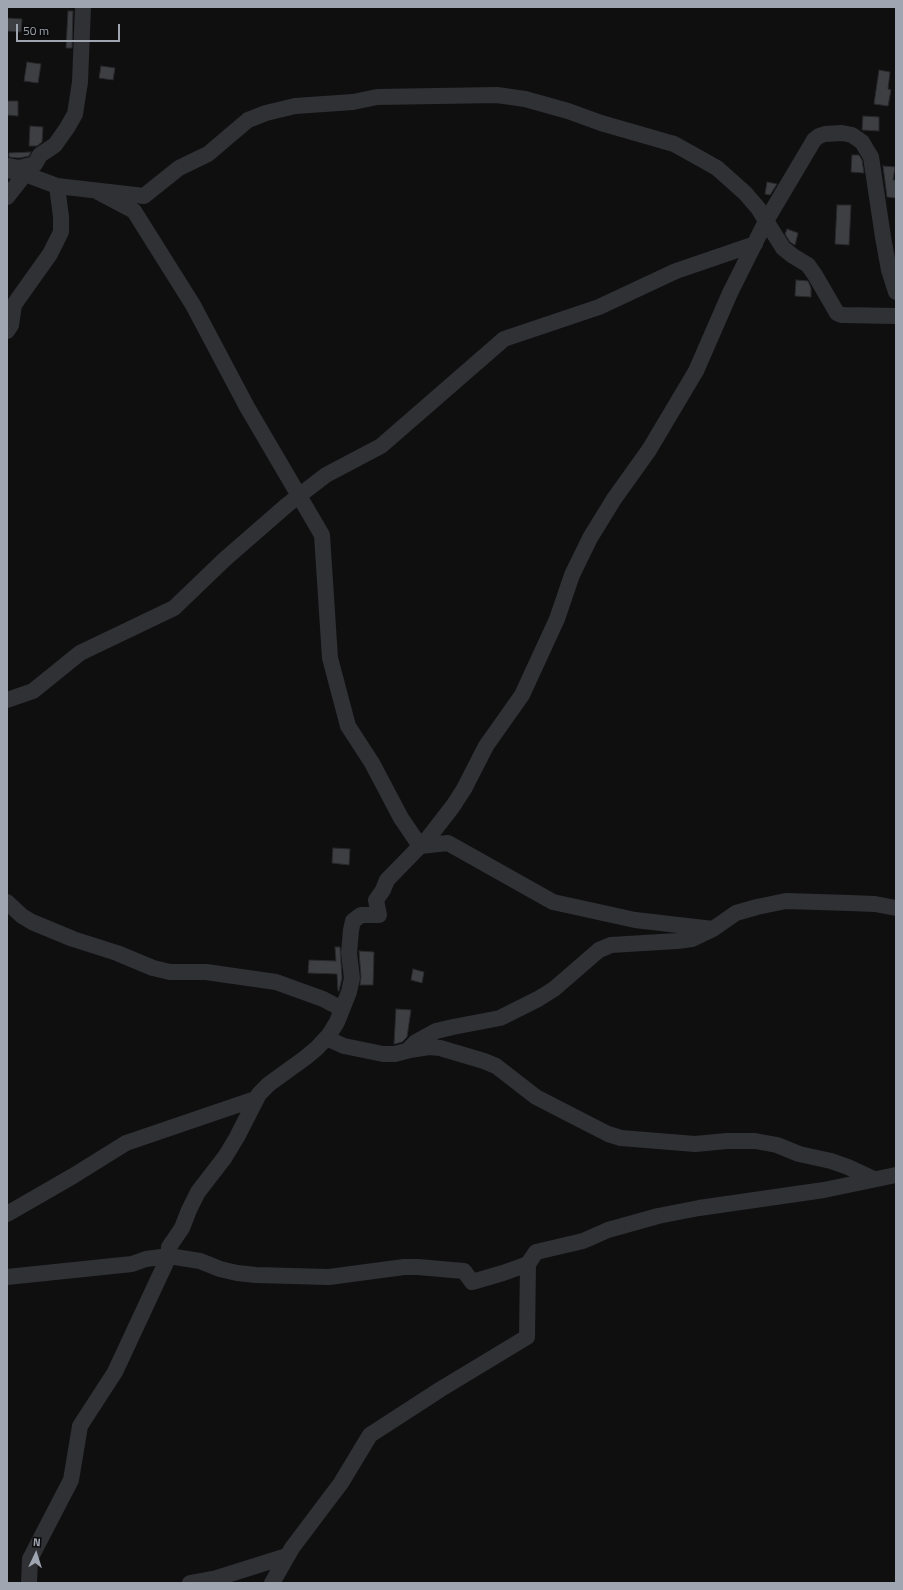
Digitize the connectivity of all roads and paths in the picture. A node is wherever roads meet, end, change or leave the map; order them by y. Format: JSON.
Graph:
{"nodes":[{"id":1,"x":83,"y":7,"type":"edge"},
{"id":2,"x":7,"y":166,"type":"edge"},
{"id":3,"x":7,"y":170,"type":"edge"},
{"id":4,"x":25,"y":174,"type":"junction"},
{"id":5,"x":57,"y":186,"type":"junction"},
{"id":6,"x":98,"y":192,"type":"junction"},
{"id":7,"x":7,"y":197,"type":"edge"},
{"id":8,"x":766,"y":221,"type":"junction"},
{"id":9,"x":754,"y":244,"type":"junction"},
{"id":10,"x":896,"y":292,"type":"edge"},
{"id":11,"x":896,"y":316,"type":"edge"},
{"id":12,"x":7,"y":331,"type":"edge"},
{"id":13,"x":299,"y":495,"type":"junction"},
{"id":14,"x":7,"y":700,"type":"edge"},
{"id":15,"x":420,"y":846,"type":"junction"},
{"id":16,"x":7,"y":902,"type":"edge"},
{"id":17,"x":896,"y":908,"type":"edge"},
{"id":18,"x":713,"y":929,"type":"junction"},
{"id":19,"x":342,"y":1009,"type":"junction"},
{"id":20,"x":326,"y":1038,"type":"junction"},
{"id":21,"x":408,"y":1050,"type":"junction"},
{"id":22,"x":255,"y":1099,"type":"junction"},
{"id":23,"x":896,"y":1175,"type":"edge"},
{"id":24,"x":874,"y":1179,"type":"junction"},
{"id":25,"x":7,"y":1214,"type":"edge"},
{"id":26,"x":169,"y":1256,"type":"junction"},
{"id":27,"x":528,"y":1264,"type":"junction"},
{"id":28,"x":7,"y":1278,"type":"edge"},
{"id":29,"x":287,"y":1556,"type":"junction"},
{"id":30,"x":29,"y":1583,"type":"edge"},
{"id":31,"x":190,"y":1583,"type":"edge"},
{"id":32,"x":272,"y":1583,"type":"edge"}],
"edges":[{"from":1,"to":2,"type":"street"},
{"from":3,"to":4,"type":"street"},
{"from":4,"to":5,"type":"street"},
{"from":4,"to":7,"type":"street"},
{"from":5,"to":6,"type":"street"},
{"from":5,"to":12,"type":"street"},
{"from":6,"to":8,"type":"street"},
{"from":6,"to":13,"type":"street"},
{"from":8,"to":9,"type":"street"},
{"from":8,"to":10,"type":"street"},
{"from":8,"to":11,"type":"street"},
{"from":9,"to":13,"type":"street"},
{"from":9,"to":15,"type":"street"},
{"from":13,"to":14,"type":"street"},
{"from":13,"to":15,"type":"street"},
{"from":15,"to":18,"type":"street"},
{"from":15,"to":19,"type":"street"},
{"from":16,"to":19,"type":"street"},
{"from":17,"to":18,"type":"street"},
{"from":18,"to":21,"type":"street"},
{"from":19,"to":20,"type":"street"},
{"from":20,"to":21,"type":"street"},
{"from":20,"to":22,"type":"street"},
{"from":21,"to":24,"type":"street"},
{"from":22,"to":25,"type":"street"},
{"from":22,"to":26,"type":"street"},
{"from":23,"to":24,"type":"street"},
{"from":24,"to":27,"type":"street"},
{"from":26,"to":27,"type":"street"},
{"from":26,"to":28,"type":"street"},
{"from":26,"to":30,"type":"street"},
{"from":27,"to":29,"type":"street"},
{"from":29,"to":31,"type":"street"},
{"from":29,"to":32,"type":"street"}]}
